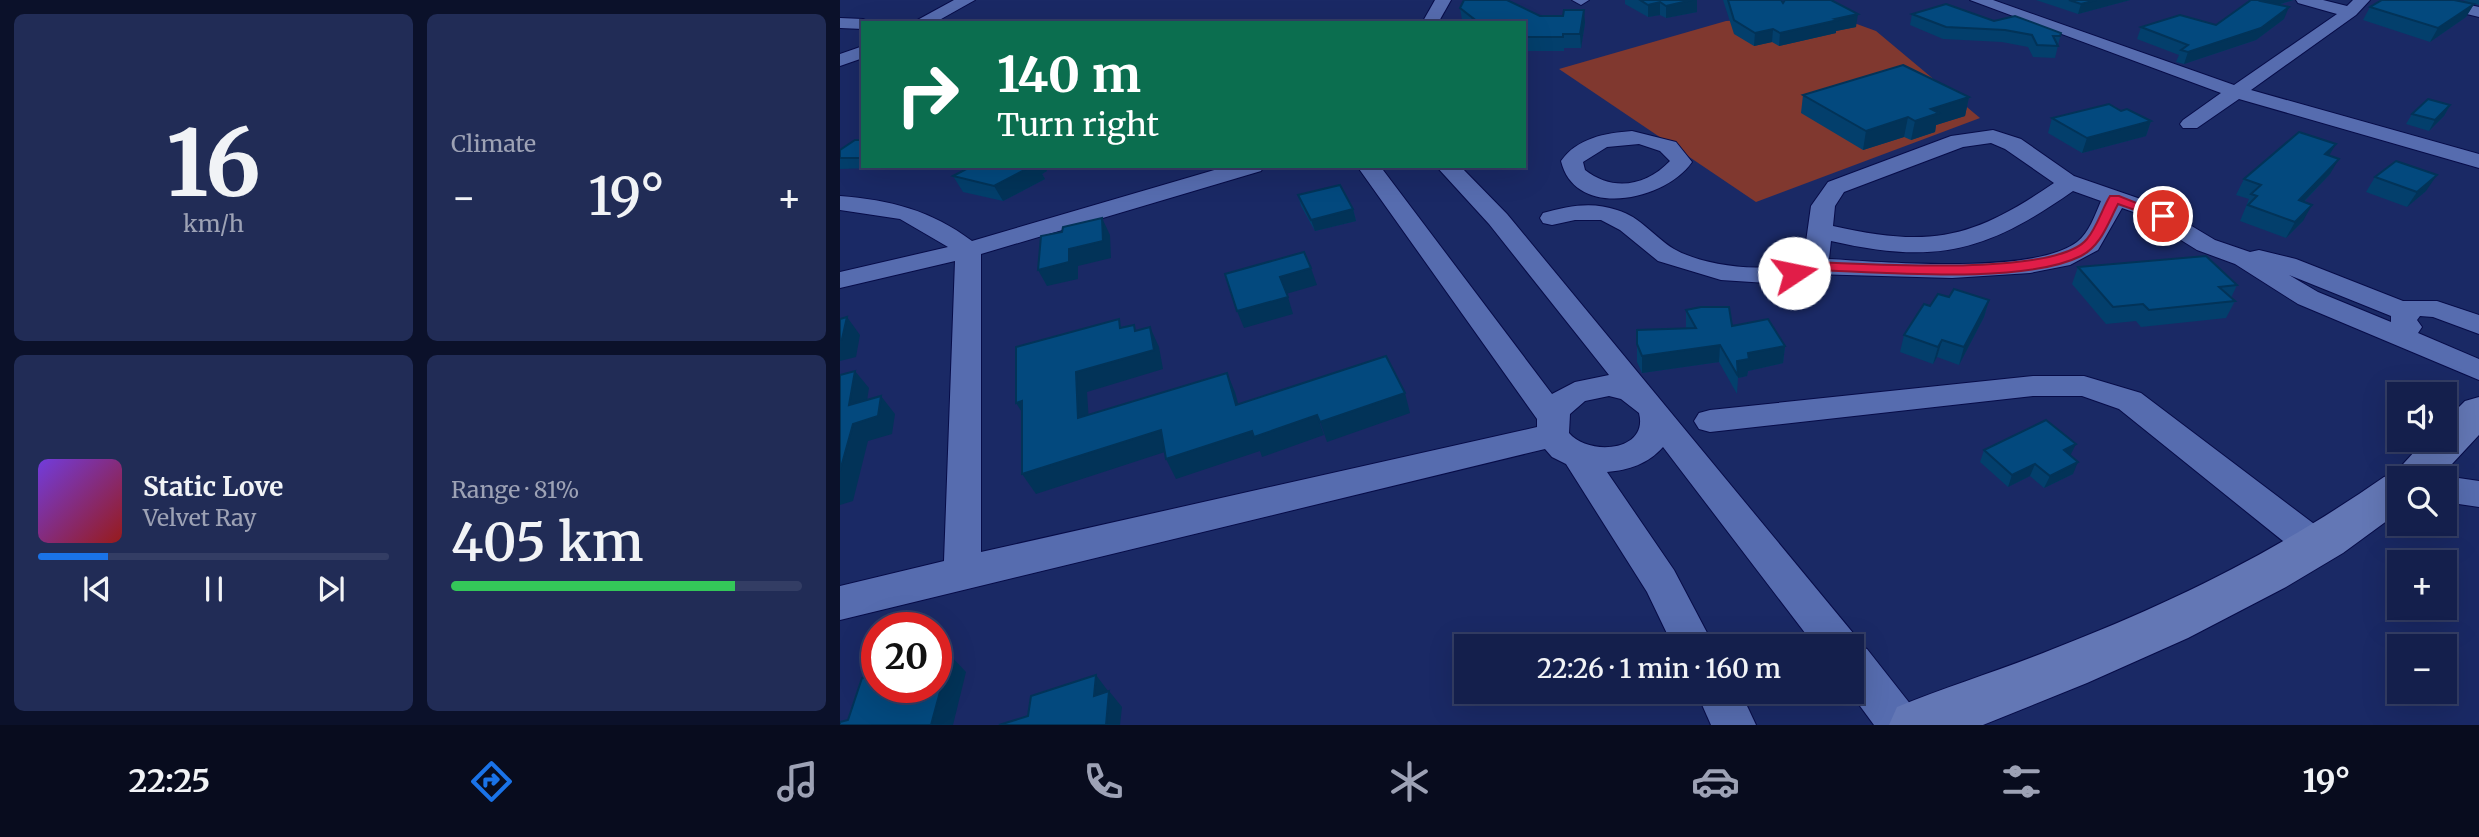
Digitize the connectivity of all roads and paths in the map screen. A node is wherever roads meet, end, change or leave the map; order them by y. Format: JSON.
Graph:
{"nodes":[{"id":1,"x":967,"y":0,"type":"edge"},
{"id":2,"x":1443,"y":0,"type":"edge"},
{"id":3,"x":1978,"y":0,"type":"edge"},
{"id":4,"x":2304,"y":0,"type":"edge"},
{"id":5,"x":2428,"y":0,"type":"edge"},
{"id":6,"x":2356,"y":6,"type":"edge"},
{"id":7,"x":2479,"y":12,"type":"edge"},
{"id":8,"x":924,"y":21,"type":"edge"},
{"id":9,"x":1431,"y":21,"type":"edge"},
{"id":10,"x":840,"y":23,"type":"edge"},
{"id":11,"x":861,"y":24,"type":"edge"},
{"id":12,"x":840,"y":41,"type":"edge"},
{"id":13,"x":861,"y":42,"type":"edge"},
{"id":14,"x":861,"y":52,"type":"edge"},
{"id":15,"x":840,"y":61,"type":"edge"},
{"id":16,"x":2236,"y":92,"type":"junction"},
{"id":17,"x":2190,"y":124,"type":"dead end"},
{"id":18,"x":2013,"y":144,"type":"junction"},
{"id":19,"x":2479,"y":161,"type":"edge"},
{"id":20,"x":1246,"y":168,"type":"edge"},
{"id":21,"x":1369,"y":168,"type":"edge"},
{"id":22,"x":1449,"y":168,"type":"edge"},
{"id":23,"x":2070,"y":183,"type":"junction"},
{"id":24,"x":1611,"y":189,"type":"dead end"},
{"id":25,"x":2120,"y":200,"type":"junction"},
{"id":26,"x":840,"y":203,"type":"edge"},
{"id":27,"x":1594,"y":212,"type":"junction"},
{"id":28,"x":1552,"y":218,"type":"dead end"},
{"id":29,"x":1821,"y":231,"type":"junction"},
{"id":30,"x":968,"y":250,"type":"junction"},
{"id":31,"x":2244,"y":259,"type":"junction"},
{"id":32,"x":1811,"y":266,"type":"junction"},
{"id":33,"x":840,"y":280,"type":"edge"},
{"id":34,"x":2408,"y":313,"type":"junction"},
{"id":35,"x":2479,"y":326,"type":"edge"},
{"id":36,"x":2479,"y":358,"type":"edge"},
{"id":37,"x":2479,"y":370,"type":"edge"},
{"id":38,"x":1649,"y":405,"type":"junction"},
{"id":39,"x":2479,"y":411,"type":"edge"},
{"id":40,"x":1710,"y":422,"type":"dead end"},
{"id":41,"x":1562,"y":437,"type":"junction"},
{"id":42,"x":2425,"y":466,"type":"edge"},
{"id":43,"x":2457,"y":491,"type":"edge"},
{"id":44,"x":2479,"y":494,"type":"edge"},
{"id":45,"x":2387,"y":497,"type":"edge"},
{"id":46,"x":2317,"y":547,"type":"junction"},
{"id":47,"x":962,"y":572,"type":"junction"},
{"id":48,"x":840,"y":603,"type":"edge"},
{"id":49,"x":1688,"y":634,"type":"edge"},
{"id":50,"x":1830,"y":634,"type":"edge"},
{"id":51,"x":1864,"y":678,"type":"edge"},
{"id":52,"x":1724,"y":704,"type":"edge"},
{"id":53,"x":1734,"y":725,"type":"edge"},
{"id":54,"x":1900,"y":725,"type":"edge"},
{"id":55,"x":1916,"y":725,"type":"edge"}],
"edges":[{"from":1,"to":8,"type":"street"},
{"from":2,"to":9,"type":"street"},
{"from":3,"to":16,"type":"street"},
{"from":4,"to":6,"type":"street"},
{"from":5,"to":7,"type":"street"},
{"from":6,"to":16,"type":"street"},
{"from":10,"to":11,"type":"street"},
{"from":12,"to":13,"type":"street"},
{"from":14,"to":15,"type":"street"},
{"from":16,"to":17,"type":"street"},
{"from":16,"to":19,"type":"street"},
{"from":18,"to":23,"type":"street"},
{"from":18,"to":25,"type":"street"},
{"from":18,"to":29,"type":"street"},
{"from":20,"to":30,"type":"street"},
{"from":21,"to":41,"type":"street"},
{"from":22,"to":38,"type":"street"},
{"from":23,"to":25,"type":"street"},
{"from":23,"to":29,"type":"street"},
{"from":24,"to":27,"type":"street"},
{"from":25,"to":31,"type":"street"},
{"from":25,"to":32,"type":"street"},
{"from":26,"to":30,"type":"street"},
{"from":27,"to":28,"type":"street"},
{"from":27,"to":32,"type":"street"},
{"from":29,"to":32,"type":"street"},
{"from":30,"to":33,"type":"street"},
{"from":30,"to":47,"type":"street"},
{"from":31,"to":34,"type":"street"},
{"from":31,"to":37,"type":"street"},
{"from":34,"to":35,"type":"street"},
{"from":34,"to":36,"type":"street"},
{"from":38,"to":41,"type":"street"},
{"from":38,"to":41,"type":"street"},
{"from":38,"to":50,"type":"street"},
{"from":39,"to":42,"type":"main road"},
{"from":40,"to":46,"type":"street"},
{"from":41,"to":47,"type":"street"},
{"from":41,"to":49,"type":"street"},
{"from":43,"to":44,"type":"street"},
{"from":45,"to":46,"type":"main road"},
{"from":46,"to":55,"type":"main road"},
{"from":47,"to":48,"type":"street"},
{"from":51,"to":54,"type":"street"},
{"from":52,"to":53,"type":"street"}]}
